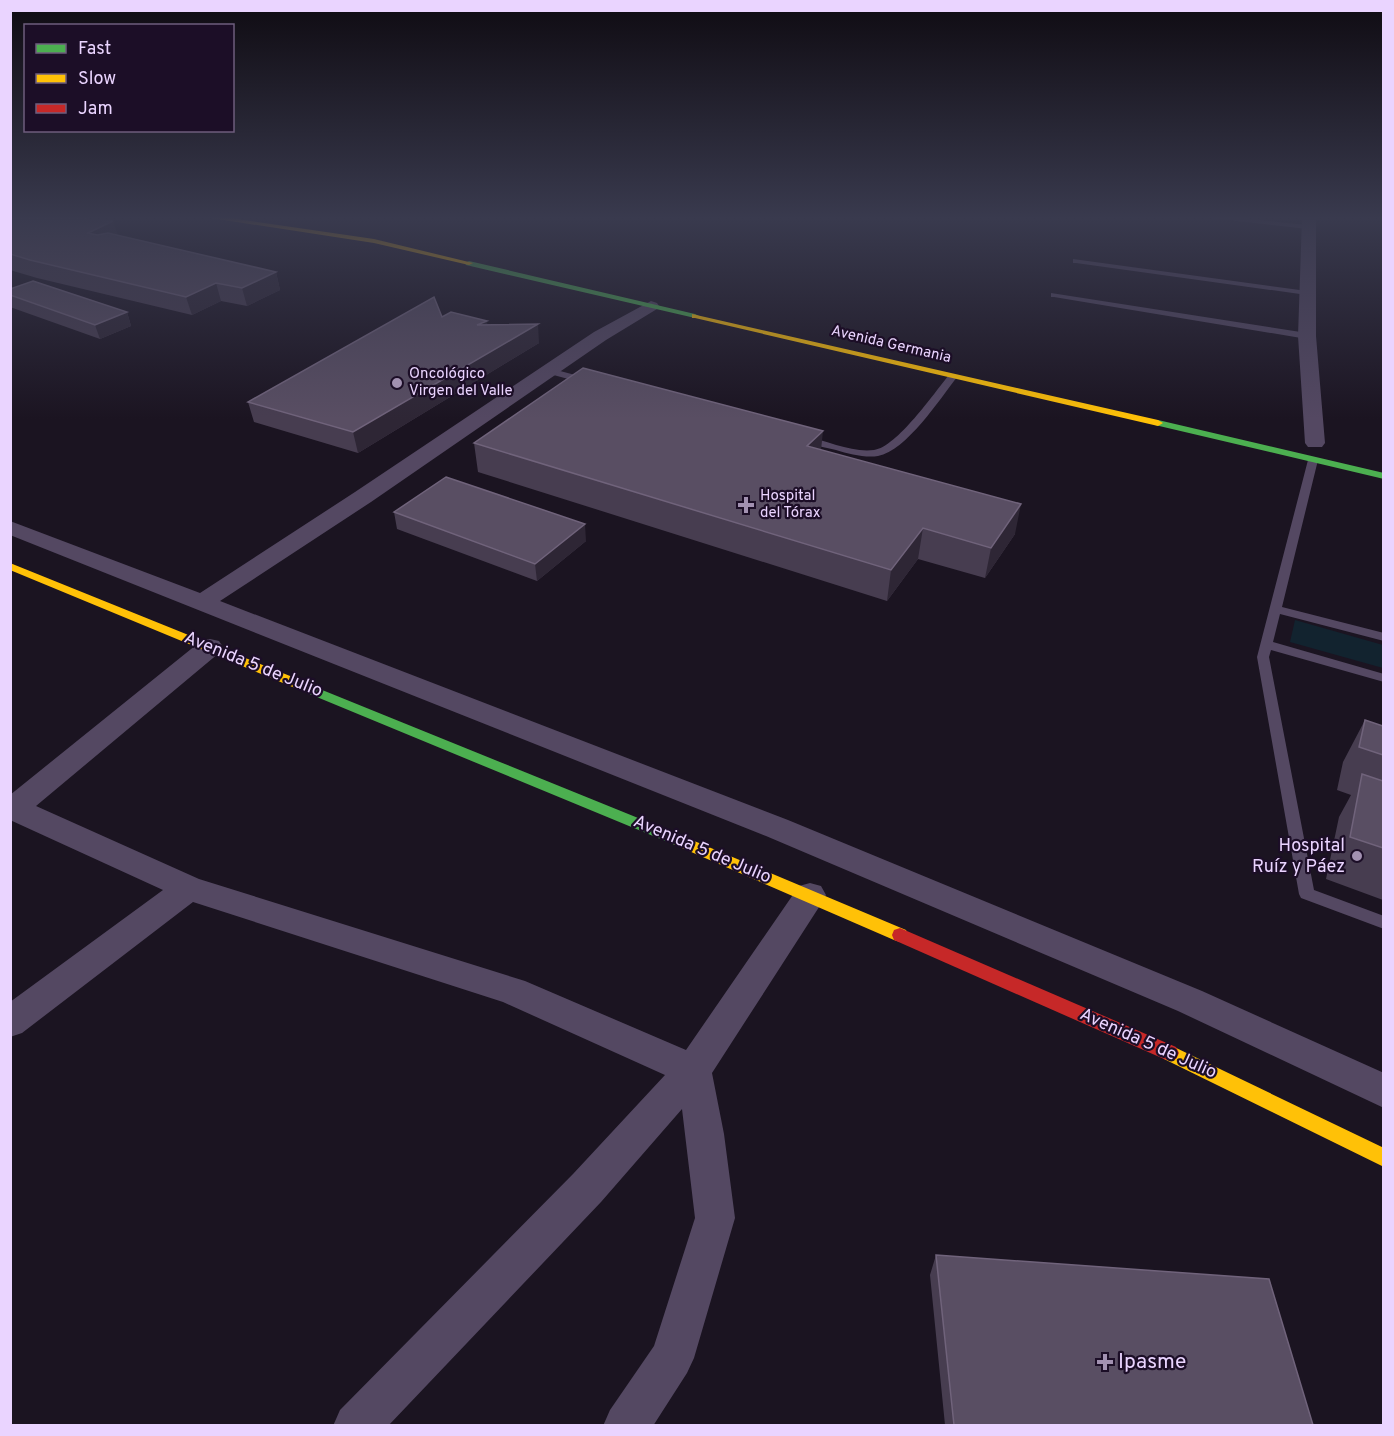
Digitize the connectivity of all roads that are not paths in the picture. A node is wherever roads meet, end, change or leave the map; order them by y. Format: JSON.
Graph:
{"nodes":[{"id":1,"x":561,"y":285,"type":"edge"},
{"id":2,"x":622,"y":285,"type":"edge"},
{"id":3,"x":1249,"y":285,"type":"edge"},
{"id":4,"x":1307,"y":285,"type":"edge"},
{"id":5,"x":1307,"y":293,"type":"junction"},
{"id":6,"x":1054,"y":295,"type":"dead end"},
{"id":7,"x":651,"y":306,"type":"junction"},
{"id":8,"x":1307,"y":336,"type":"junction"},
{"id":9,"x":925,"y":355,"type":"dead end"},
{"id":10,"x":549,"y":371,"type":"junction"},
{"id":11,"x":952,"y":376,"type":"junction"},
{"id":12,"x":592,"y":382,"type":"edge"},
{"id":13,"x":790,"y":434,"type":"edge"},
{"id":14,"x":1314,"y":447,"type":"junction"},
{"id":15,"x":1383,"y":476,"type":"edge"},
{"id":16,"x":10,"y":527,"type":"edge"},
{"id":17,"x":10,"y":566,"type":"edge"},
{"id":18,"x":202,"y":602,"type":"junction"},
{"id":19,"x":1276,"y":609,"type":"junction"},
{"id":20,"x":1383,"y":637,"type":"edge"},
{"id":21,"x":1266,"y":644,"type":"junction"},
{"id":22,"x":210,"y":647,"type":"junction"},
{"id":23,"x":1383,"y":678,"type":"edge"},
{"id":24,"x":12,"y":808,"type":"edge"},
{"id":25,"x":189,"y":888,"type":"junction"},
{"id":26,"x":810,"y":895,"type":"junction"},
{"id":27,"x":1383,"y":923,"type":"edge"},
{"id":28,"x":10,"y":1022,"type":"edge"},
{"id":29,"x":693,"y":1070,"type":"junction"},
{"id":30,"x":1383,"y":1091,"type":"edge"},
{"id":31,"x":1383,"y":1158,"type":"edge"},
{"id":32,"x":356,"y":1425,"type":"edge"},
{"id":33,"x":626,"y":1425,"type":"edge"}],
"edges":[{"from":1,"to":7,"type":"street","name":"Avenida Germania"},
{"from":2,"to":9,"type":"street","name":"Avenida Germania"},
{"from":3,"to":5,"type":"lane"},
{"from":4,"to":5,"type":"street"},
{"from":5,"to":8,"type":"street"},
{"from":6,"to":8,"type":"lane"},
{"from":7,"to":10,"type":"street"},
{"from":7,"to":11,"type":"street","name":"Avenida Germania"},
{"from":8,"to":14,"type":"street"},
{"from":10,"to":12,"type":"lane"},
{"from":10,"to":18,"type":"street"},
{"from":11,"to":13,"type":"lane"},
{"from":11,"to":14,"type":"street","name":"Avenida Germania"},
{"from":14,"to":15,"type":"street","name":"Avenida Germania"},
{"from":14,"to":19,"type":"lane"},
{"from":16,"to":18,"type":"street"},
{"from":17,"to":22,"type":"street","name":"Avenida 5 de Julio"},
{"from":18,"to":30,"type":"street"},
{"from":19,"to":20,"type":"lane"},
{"from":19,"to":21,"type":"lane"},
{"from":21,"to":23,"type":"lane"},
{"from":21,"to":27,"type":"lane"},
{"from":22,"to":24,"type":"street"},
{"from":22,"to":26,"type":"street","name":"Avenida 5 de Julio"},
{"from":24,"to":25,"type":"street"},
{"from":25,"to":28,"type":"street"},
{"from":25,"to":29,"type":"street"},
{"from":26,"to":29,"type":"street"},
{"from":26,"to":31,"type":"street","name":"Avenida 5 de Julio"},
{"from":29,"to":32,"type":"street"},
{"from":29,"to":33,"type":"street"}]}
